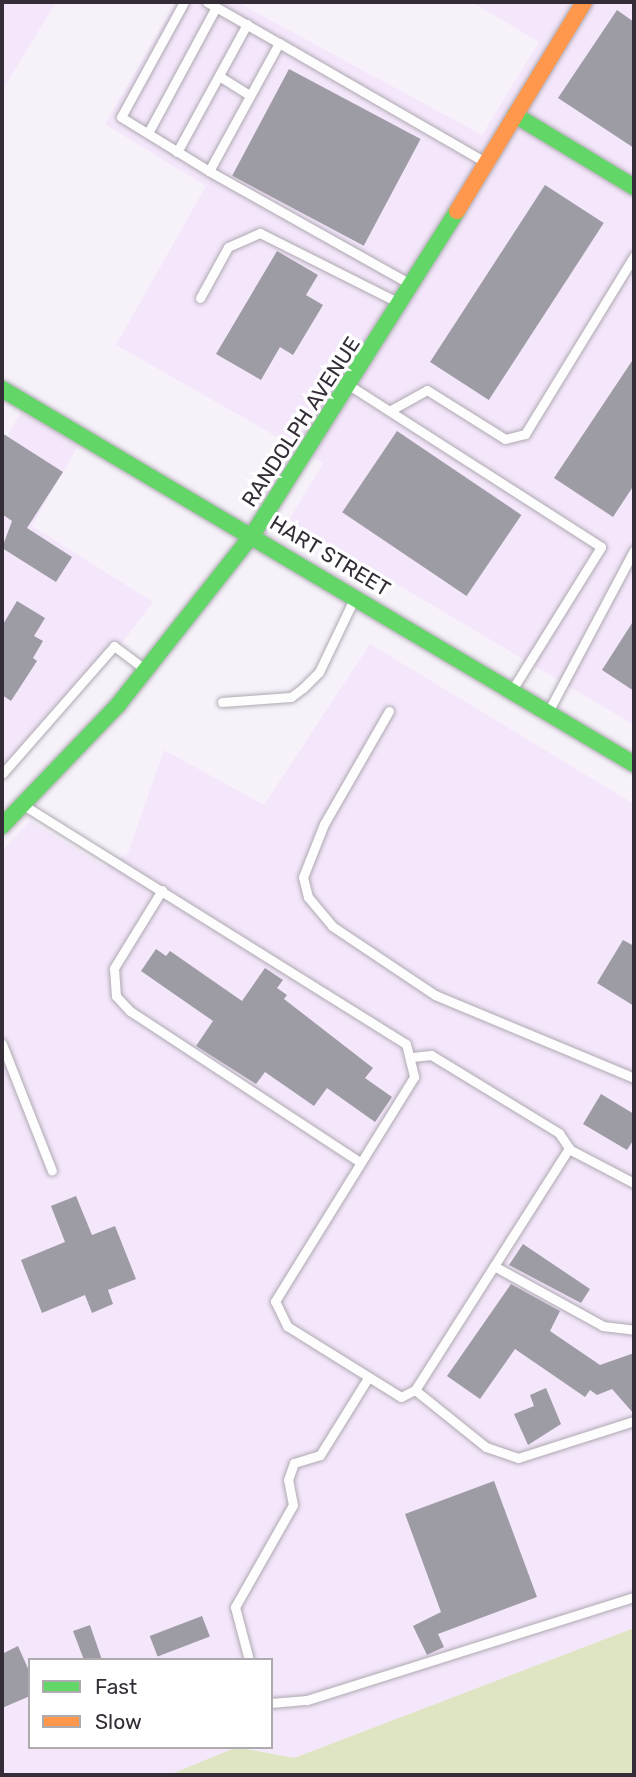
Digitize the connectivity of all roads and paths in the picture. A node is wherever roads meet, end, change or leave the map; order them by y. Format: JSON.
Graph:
{"nodes":[{"id":1,"x":184,"y":2,"type":"edge"},
{"id":2,"x":207,"y":2,"type":"edge"},
{"id":3,"x":584,"y":2,"type":"edge"},
{"id":4,"x":216,"y":7,"type":"junction"},
{"id":5,"x":247,"y":24,"type":"junction"},
{"id":6,"x":279,"y":43,"type":"junction"},
{"id":7,"x":219,"y":76,"type":"junction"},
{"id":8,"x":250,"y":95,"type":"junction"},
{"id":9,"x":515,"y":115,"type":"junction"},
{"id":10,"x":148,"y":133,"type":"junction"},
{"id":11,"x":177,"y":152,"type":"junction"},
{"id":12,"x":486,"y":162,"type":"junction"},
{"id":13,"x":209,"y":171,"type":"junction"},
{"id":14,"x":634,"y":187,"type":"edge"},
{"id":15,"x":634,"y":256,"type":"edge"},
{"id":16,"x":412,"y":285,"type":"junction"},
{"id":17,"x":200,"y":298,"type":"dead end"},
{"id":18,"x":400,"y":304,"type":"junction"},
{"id":19,"x":351,"y":386,"type":"junction"},
{"id":20,"x":2,"y":389,"type":"edge"},
{"id":21,"x":391,"y":410,"type":"junction"},
{"id":22,"x":253,"y":534,"type":"junction"},
{"id":23,"x":633,"y":553,"type":"edge"},
{"id":24,"x":356,"y":596,"type":"junction"},
{"id":25,"x":147,"y":671,"type":"junction"},
{"id":26,"x":512,"y":690,"type":"junction"},
{"id":27,"x":222,"y":702,"type":"dead end"},
{"id":28,"x":388,"y":711,"type":"dead end"},
{"id":29,"x":548,"y":712,"type":"junction"},
{"id":30,"x":634,"y":764,"type":"edge"},
{"id":31,"x":2,"y":774,"type":"edge"},
{"id":32,"x":23,"y":805,"type":"junction"},
{"id":33,"x":2,"y":826,"type":"edge"},
{"id":34,"x":162,"y":890,"type":"junction"},
{"id":35,"x":2,"y":1044,"type":"edge"},
{"id":36,"x":412,"y":1057,"type":"junction"},
{"id":37,"x":634,"y":1078,"type":"edge"},
{"id":38,"x":569,"y":1149,"type":"junction"},
{"id":39,"x":360,"y":1162,"type":"junction"},
{"id":40,"x":52,"y":1171,"type":"dead end"},
{"id":41,"x":634,"y":1183,"type":"edge"},
{"id":42,"x":494,"y":1265,"type":"junction"},
{"id":43,"x":634,"y":1330,"type":"edge"},
{"id":44,"x":368,"y":1378,"type":"junction"},
{"id":45,"x":415,"y":1390,"type":"junction"},
{"id":46,"x":634,"y":1420,"type":"edge"},
{"id":47,"x":634,"y":1597,"type":"edge"},
{"id":48,"x":248,"y":1658,"type":"edge"},
{"id":49,"x":273,"y":1703,"type":"edge"}],
"edges":[{"from":1,"to":10,"type":"lane"},
{"from":2,"to":4,"type":"lane"},
{"from":3,"to":9,"type":"main road","name":"RANDOLPH AVENUE"},
{"from":4,"to":5,"type":"lane"},
{"from":4,"to":10,"type":"lane"},
{"from":5,"to":6,"type":"lane"},
{"from":5,"to":7,"type":"lane"},
{"from":6,"to":8,"type":"lane"},
{"from":6,"to":12,"type":"lane"},
{"from":7,"to":8,"type":"lane"},
{"from":7,"to":11,"type":"lane"},
{"from":8,"to":13,"type":"lane"},
{"from":9,"to":12,"type":"main road","name":"RANDOLPH AVENUE"},
{"from":9,"to":14,"type":"main road"},
{"from":10,"to":11,"type":"lane"},
{"from":11,"to":13,"type":"lane"},
{"from":12,"to":16,"type":"main road","name":"RANDOLPH AVENUE"},
{"from":13,"to":16,"type":"lane"},
{"from":15,"to":21,"type":"lane"},
{"from":16,"to":18,"type":"main road","name":"RANDOLPH AVENUE"},
{"from":17,"to":18,"type":"lane"},
{"from":18,"to":19,"type":"main road","name":"RANDOLPH AVENUE"},
{"from":19,"to":21,"type":"lane"},
{"from":19,"to":22,"type":"main road","name":"RANDOLPH AVENUE"},
{"from":20,"to":22,"type":"main road","name":"HART STREET"},
{"from":21,"to":26,"type":"lane"},
{"from":22,"to":24,"type":"main road","name":"HART STREET"},
{"from":22,"to":25,"type":"main road","name":"RANDOLPH AVENUE"},
{"from":23,"to":29,"type":"lane"},
{"from":24,"to":26,"type":"main road","name":"HART STREET"},
{"from":24,"to":27,"type":"lane"},
{"from":25,"to":31,"type":"lane"},
{"from":25,"to":32,"type":"main road","name":"RANDOLPH AVENUE"},
{"from":26,"to":29,"type":"main road","name":"HART STREET"},
{"from":28,"to":37,"type":"lane"},
{"from":29,"to":30,"type":"main road","name":"HART STREET"},
{"from":32,"to":33,"type":"main road","name":"RANDOLPH AVENUE"},
{"from":32,"to":34,"type":"lane"},
{"from":34,"to":36,"type":"lane"},
{"from":34,"to":39,"type":"lane"},
{"from":35,"to":40,"type":"lane"},
{"from":36,"to":38,"type":"lane"},
{"from":36,"to":39,"type":"lane"},
{"from":38,"to":41,"type":"lane"},
{"from":38,"to":42,"type":"lane"},
{"from":39,"to":44,"type":"lane"},
{"from":42,"to":43,"type":"lane"},
{"from":42,"to":45,"type":"lane"},
{"from":44,"to":45,"type":"lane"},
{"from":44,"to":48,"type":"lane"},
{"from":45,"to":46,"type":"lane"},
{"from":47,"to":49,"type":"lane"}]}
